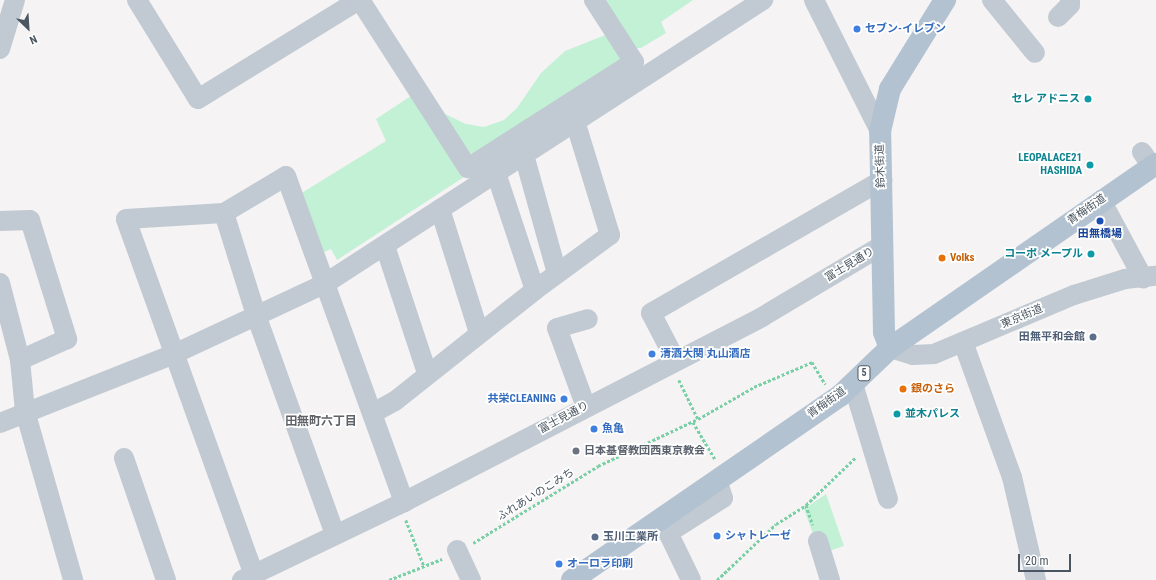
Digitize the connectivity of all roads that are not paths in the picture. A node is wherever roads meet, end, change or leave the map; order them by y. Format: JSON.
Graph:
{"nodes":[{"id":1,"x":15,"y":0,"type":"edge"},
{"id":2,"x":137,"y":0,"type":"edge"},
{"id":3,"x":359,"y":0,"type":"edge"},
{"id":4,"x":594,"y":0,"type":"edge"},
{"id":5,"x":763,"y":0,"type":"edge"},
{"id":6,"x":814,"y":0,"type":"edge"},
{"id":7,"x":944,"y":0,"type":"edge"},
{"id":8,"x":992,"y":0,"type":"edge"},
{"id":9,"x":0,"y":49,"type":"edge"},
{"id":10,"x":1035,"y":53,"type":"dead end"},
{"id":11,"x":575,"y":121,"type":"junction"},
{"id":12,"x":880,"y":131,"type":"junction"},
{"id":13,"x":524,"y":155,"type":"junction"},
{"id":14,"x":1150,"y":161,"type":"edge"},
{"id":15,"x":496,"y":173,"type":"junction"},
{"id":16,"x":882,"y":180,"type":"junction"},
{"id":17,"x":1101,"y":200,"type":"junction"},
{"id":18,"x":440,"y":210,"type":"junction"},
{"id":19,"x":224,"y":213,"type":"junction"},
{"id":20,"x":0,"y":221,"type":"edge"},
{"id":21,"x":385,"y":246,"type":"junction"},
{"id":22,"x":881,"y":246,"type":"junction"},
{"id":23,"x":557,"y":274,"type":"junction"},
{"id":24,"x":1150,"y":277,"type":"edge"},
{"id":25,"x":0,"y":283,"type":"edge"},
{"id":26,"x":326,"y":283,"type":"junction"},
{"id":27,"x":535,"y":290,"type":"junction"},
{"id":28,"x":256,"y":315,"type":"junction"},
{"id":29,"x":588,"y":319,"type":"dead end"},
{"id":30,"x":479,"y":333,"type":"junction"},
{"id":31,"x":962,"y":342,"type":"junction"},
{"id":32,"x":890,"y":348,"type":"junction"},
{"id":33,"x":174,"y":354,"type":"junction"},
{"id":34,"x":20,"y":360,"type":"junction"},
{"id":35,"x":674,"y":362,"type":"junction"},
{"id":36,"x":427,"y":373,"type":"junction"},
{"id":37,"x":853,"y":384,"type":"junction"},
{"id":38,"x":586,"y":407,"type":"junction"},
{"id":39,"x":25,"y":411,"type":"junction"},
{"id":40,"x":373,"y":413,"type":"junction"},
{"id":41,"x":0,"y":423,"type":"edge"},
{"id":42,"x":124,"y":458,"type":"dead end"},
{"id":43,"x":888,"y":499,"type":"dead end"},
{"id":44,"x":402,"y":504,"type":"junction"},
{"id":45,"x":665,"y":526,"type":"junction"},
{"id":46,"x":335,"y":534,"type":"junction"},
{"id":47,"x":818,"y":541,"type":"dead end"},
{"id":48,"x":457,"y":551,"type":"road end"},
{"id":49,"x":248,"y":577,"type":"edge"},
{"id":50,"x":73,"y":580,"type":"edge"},
{"id":51,"x":166,"y":580,"type":"edge"},
{"id":52,"x":471,"y":580,"type":"edge"},
{"id":53,"x":572,"y":580,"type":"edge"},
{"id":54,"x":691,"y":580,"type":"edge"},
{"id":55,"x":830,"y":580,"type":"edge"},
{"id":56,"x":1036,"y":580,"type":"edge"}],
"edges":[{"from":1,"to":9,"type":"street"},
{"from":2,"to":3,"type":"street"},
{"from":3,"to":4,"type":"street"},
{"from":5,"to":11,"type":"street"},
{"from":6,"to":12,"type":"street"},
{"from":7,"to":12,"type":"main road","name":"鈴木街道"},
{"from":8,"to":10,"type":"street"},
{"from":11,"to":13,"type":"street"},
{"from":11,"to":23,"type":"street"},
{"from":12,"to":16,"type":"main road","name":"鈴木街道"},
{"from":13,"to":15,"type":"street"},
{"from":13,"to":23,"type":"street"},
{"from":14,"to":17,"type":"main road","name":"青梅街道","number":"5"},
{"from":15,"to":18,"type":"street"},
{"from":15,"to":27,"type":"street"},
{"from":16,"to":22,"type":"main road","name":"鈴木街道"},
{"from":16,"to":35,"type":"street"},
{"from":17,"to":24,"type":"street"},
{"from":17,"to":32,"type":"main road","name":"青梅街道","number":"5"},
{"from":18,"to":21,"type":"street"},
{"from":18,"to":30,"type":"street"},
{"from":19,"to":26,"type":"street"},
{"from":19,"to":28,"type":"street"},
{"from":19,"to":33,"type":"street"},
{"from":20,"to":34,"type":"street"},
{"from":21,"to":26,"type":"street"},
{"from":21,"to":36,"type":"street"},
{"from":22,"to":32,"type":"main road","name":"鈴木街道"},
{"from":22,"to":35,"type":"street","name":"富士見通り"},
{"from":23,"to":27,"type":"street"},
{"from":24,"to":31,"type":"street","name":"東京街道"},
{"from":25,"to":34,"type":"street"},
{"from":26,"to":28,"type":"street"},
{"from":26,"to":40,"type":"street"},
{"from":27,"to":30,"type":"street"},
{"from":28,"to":33,"type":"street"},
{"from":28,"to":46,"type":"street"},
{"from":29,"to":38,"type":"street"},
{"from":30,"to":36,"type":"street"},
{"from":31,"to":32,"type":"street","name":"東京街道"},
{"from":31,"to":56,"type":"street"},
{"from":32,"to":37,"type":"main road","name":"青梅街道","number":"5"},
{"from":33,"to":39,"type":"street"},
{"from":33,"to":49,"type":"street"},
{"from":34,"to":39,"type":"street"},
{"from":35,"to":38,"type":"street","name":"富士見通り"},
{"from":36,"to":40,"type":"street"},
{"from":37,"to":43,"type":"street"},
{"from":37,"to":45,"type":"main road","name":"青梅街道","number":"5"},
{"from":38,"to":44,"type":"street","name":"富士見通り"},
{"from":39,"to":41,"type":"street"},
{"from":39,"to":50,"type":"street"},
{"from":40,"to":44,"type":"street"},
{"from":42,"to":51,"type":"street"},
{"from":44,"to":46,"type":"street","name":"富士見通り"},
{"from":45,"to":53,"type":"main road","name":"青梅街道","number":"5"},
{"from":45,"to":54,"type":"street"},
{"from":46,"to":49,"type":"street","name":"富士見通り"},
{"from":47,"to":55,"type":"street"},
{"from":48,"to":52,"type":"street"}]}
